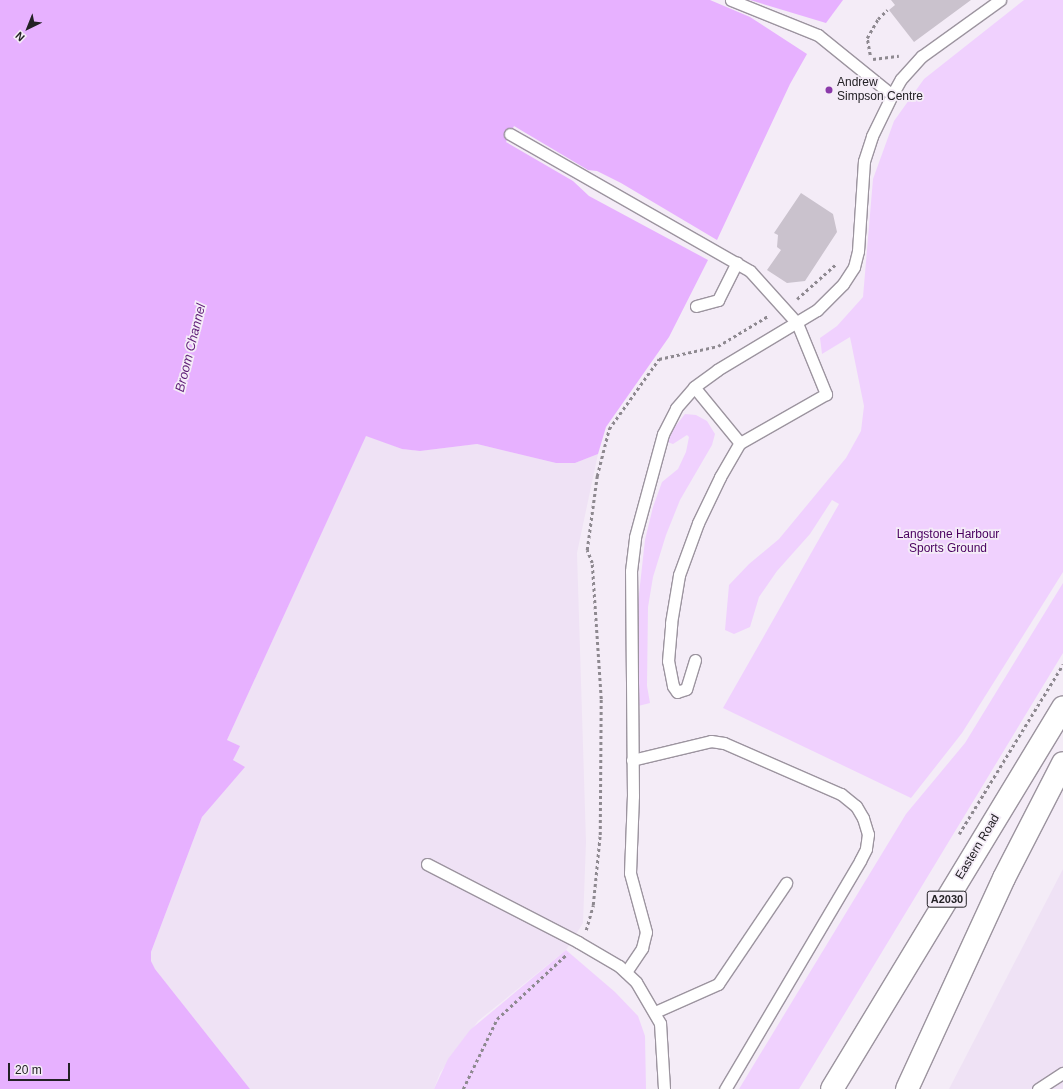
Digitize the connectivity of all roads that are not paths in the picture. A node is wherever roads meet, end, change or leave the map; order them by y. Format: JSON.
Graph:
{"nodes":[{"id":1,"x":731,"y":0,"type":"edge"},
{"id":2,"x":1000,"y":0,"type":"edge"},
{"id":3,"x":892,"y":95,"type":"junction"},
{"id":4,"x":510,"y":134,"type":"dead end"},
{"id":5,"x":737,"y":262,"type":"junction"},
{"id":6,"x":696,"y":306,"type":"dead end"},
{"id":7,"x":797,"y":323,"type":"junction"},
{"id":8,"x":694,"y":387,"type":"junction"},
{"id":9,"x":740,"y":443,"type":"junction"},
{"id":10,"x":695,"y":660,"type":"dead end"},
{"id":11,"x":1063,"y":708,"type":"edge"},
{"id":12,"x":632,"y":760,"type":"junction"},
{"id":13,"x":1063,"y":763,"type":"edge"},
{"id":14,"x":427,"y":864,"type":"dead end"},
{"id":15,"x":786,"y":883,"type":"dead end"},
{"id":16,"x":626,"y":972,"type":"junction"},
{"id":17,"x":655,"y":1012,"type":"junction"},
{"id":18,"x":1063,"y":1073,"type":"edge"},
{"id":19,"x":664,"y":1089,"type":"edge"},
{"id":20,"x":725,"y":1089,"type":"edge"},
{"id":21,"x":832,"y":1089,"type":"edge"},
{"id":22,"x":907,"y":1089,"type":"edge"},
{"id":23,"x":1038,"y":1089,"type":"edge"}],
"edges":[{"from":1,"to":3,"type":"lane"},
{"from":2,"to":3,"type":"lane"},
{"from":3,"to":7,"type":"lane"},
{"from":4,"to":5,"type":"lane"},
{"from":5,"to":6,"type":"lane"},
{"from":5,"to":7,"type":"lane"},
{"from":7,"to":8,"type":"lane"},
{"from":7,"to":9,"type":"lane"},
{"from":8,"to":9,"type":"lane"},
{"from":8,"to":12,"type":"lane"},
{"from":9,"to":10,"type":"lane"},
{"from":11,"to":21,"type":"main road","name":"Eastern Road","number":"A2030"},
{"from":12,"to":16,"type":"lane"},
{"from":12,"to":20,"type":"lane"},
{"from":13,"to":22,"type":"main road"},
{"from":14,"to":16,"type":"lane"},
{"from":15,"to":17,"type":"lane"},
{"from":16,"to":17,"type":"lane"},
{"from":17,"to":19,"type":"lane"},
{"from":18,"to":23,"type":"lane"}]}
